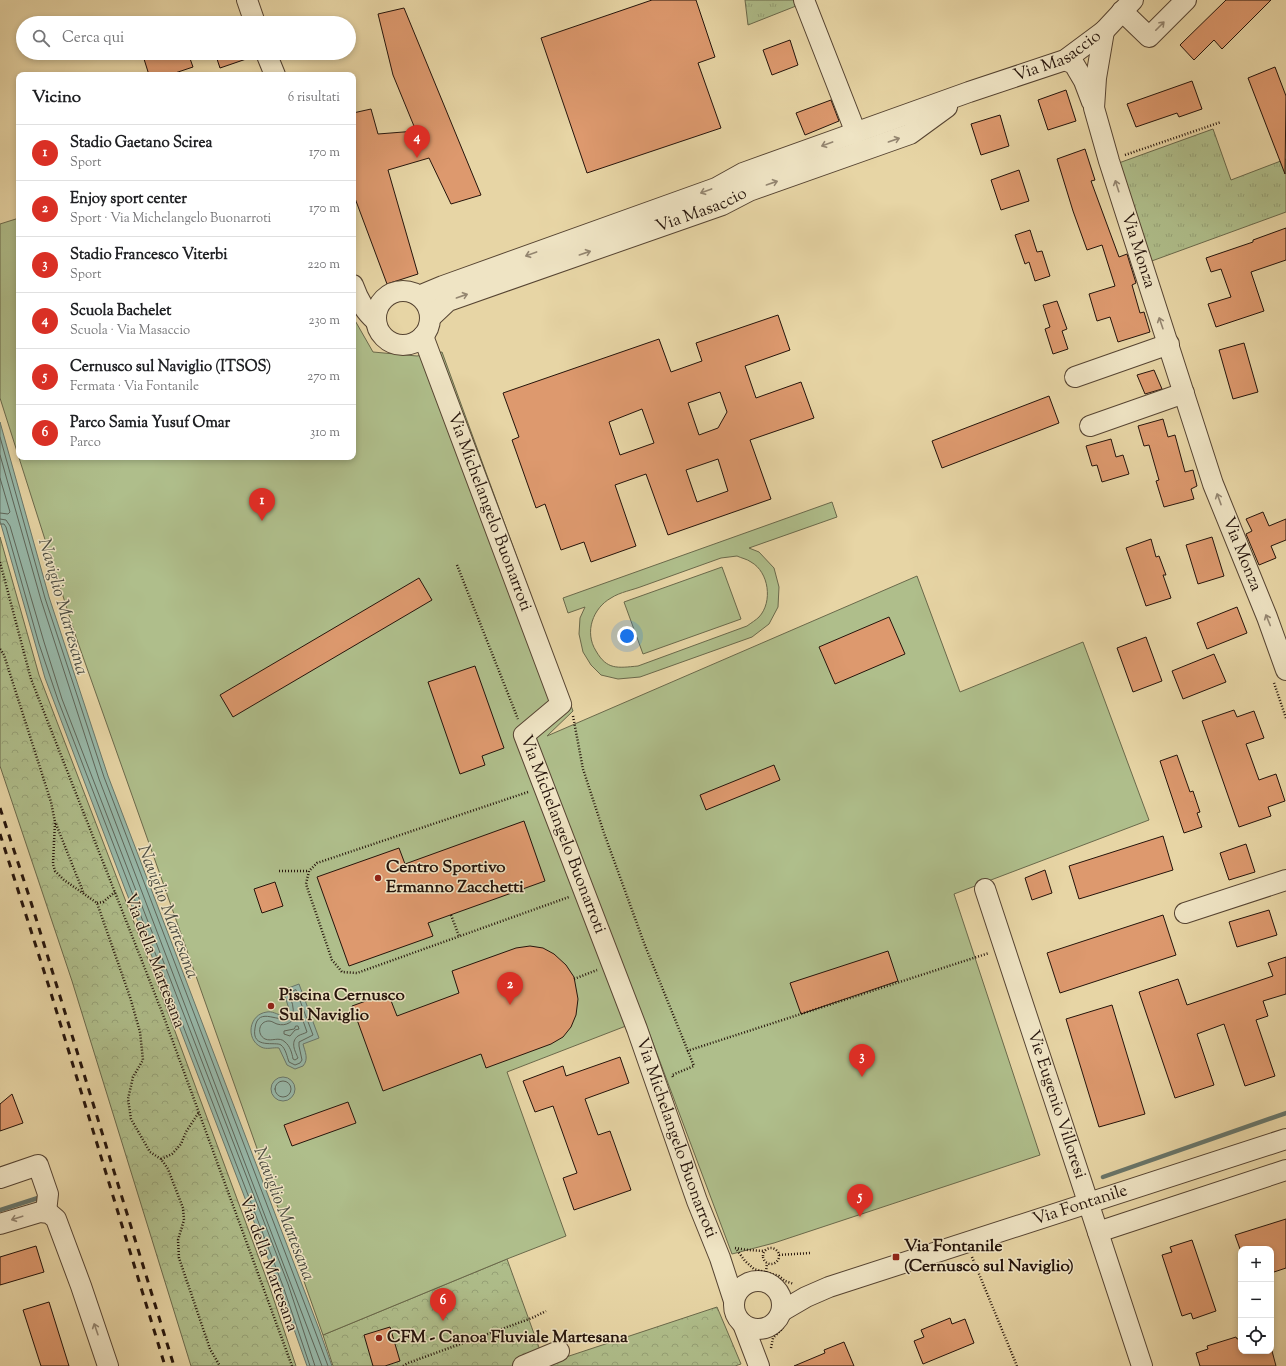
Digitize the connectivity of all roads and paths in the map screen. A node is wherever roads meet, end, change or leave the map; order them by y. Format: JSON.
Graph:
{"nodes":[{"id":1,"x":247,"y":0,"type":"edge"},
{"id":2,"x":804,"y":0,"type":"edge"},
{"id":3,"x":1186,"y":0,"type":"edge"},
{"id":4,"x":1127,"y":5,"type":"edge"},
{"id":5,"x":253,"y":16,"type":"edge"},
{"id":6,"x":1104,"y":31,"type":"junction"},
{"id":7,"x":269,"y":60,"type":"edge"},
{"id":8,"x":1065,"y":60,"type":"junction"},
{"id":9,"x":274,"y":72,"type":"edge"},
{"id":10,"x":969,"y":92,"type":"junction"},
{"id":11,"x":1094,"y":108,"type":"junction"},
{"id":12,"x":1221,"y":122,"type":"dead end"},
{"id":13,"x":856,"y":133,"type":"junction"},
{"id":14,"x":1109,"y":161,"type":"junction"},
{"id":15,"x":356,"y":286,"type":"edge"},
{"id":16,"x":356,"y":291,"type":"edge"},
{"id":17,"x":419,"y":296,"type":"junction"},
{"id":18,"x":382,"y":300,"type":"junction"},
{"id":19,"x":375,"y":320,"type":"junction"},
{"id":20,"x":427,"y":327,"type":"junction"},
{"id":21,"x":1169,"y":344,"type":"junction"},
{"id":22,"x":1075,"y":377,"type":"dead end"},
{"id":23,"x":1184,"y":393,"type":"junction"},
{"id":24,"x":1090,"y":426,"type":"dead end"},
{"id":25,"x":0,"y":562,"type":"edge"},
{"id":26,"x":457,"y":565,"type":"dead end"},
{"id":27,"x":0,"y":649,"type":"edge"},
{"id":28,"x":1286,"y":670,"type":"edge"},
{"id":29,"x":572,"y":711,"type":"dead end"},
{"id":30,"x":524,"y":735,"type":"junction"},
{"id":31,"x":544,"y":787,"type":"junction"},
{"id":32,"x":55,"y":822,"type":"junction"},
{"id":33,"x":279,"y":871,"type":"dead end"},
{"id":34,"x":309,"y":871,"type":"junction"},
{"id":35,"x":1286,"y":880,"type":"edge"},
{"id":36,"x":985,"y":889,"type":"dead end"},
{"id":37,"x":584,"y":891,"type":"junction"},
{"id":38,"x":114,"y":892,"type":"junction"},
{"id":39,"x":84,"y":894,"type":"junction"},
{"id":40,"x":97,"y":903,"type":"junction"},
{"id":41,"x":1185,"y":913,"type":"dead end"},
{"id":42,"x":451,"y":915,"type":"dead end"},
{"id":43,"x":459,"y":936,"type":"junction"},
{"id":44,"x":991,"y":953,"type":"dead end"},
{"id":45,"x":612,"y":964,"type":"junction"},
{"id":46,"x":574,"y":980,"type":"dead end"},
{"id":47,"x":687,"y":1051,"type":"junction"},
{"id":48,"x":675,"y":1082,"type":"dead end"},
{"id":49,"x":199,"y":1112,"type":"junction"},
{"id":50,"x":1286,"y":1139,"type":"edge"},
{"id":51,"x":161,"y":1159,"type":"junction"},
{"id":52,"x":1286,"y":1170,"type":"edge"},
{"id":53,"x":0,"y":1178,"type":"edge"},
{"id":54,"x":1089,"y":1204,"type":"junction"},
{"id":55,"x":52,"y":1217,"type":"junction"},
{"id":56,"x":0,"y":1224,"type":"edge"},
{"id":57,"x":1098,"y":1232,"type":"junction"},
{"id":58,"x":733,"y":1243,"type":"dead end"},
{"id":59,"x":764,"y":1251,"type":"junction"},
{"id":60,"x":728,"y":1253,"type":"junction"},
{"id":61,"x":810,"y":1253,"type":"dead end"},
{"id":62,"x":971,"y":1254,"type":"dead end"},
{"id":63,"x":779,"y":1255,"type":"junction"},
{"id":64,"x":767,"y":1263,"type":"junction"},
{"id":65,"x":758,"y":1278,"type":"junction"},
{"id":66,"x":800,"y":1284,"type":"dead end"},
{"id":67,"x":829,"y":1287,"type":"junction"},
{"id":68,"x":778,"y":1291,"type":"junction"},
{"id":69,"x":734,"y":1301,"type":"junction"},
{"id":70,"x":546,"y":1311,"type":"dead end"},
{"id":71,"x":782,"y":1312,"type":"junction"},
{"id":72,"x":743,"y":1324,"type":"junction"},
{"id":73,"x":762,"y":1329,"type":"junction"},
{"id":74,"x":559,"y":1351,"type":"dead end"},
{"id":75,"x":108,"y":1366,"type":"edge"},
{"id":76,"x":220,"y":1366,"type":"edge"},
{"id":77,"x":292,"y":1366,"type":"edge"},
{"id":78,"x":403,"y":1366,"type":"edge"},
{"id":79,"x":523,"y":1366,"type":"edge"},
{"id":80,"x":760,"y":1366,"type":"edge"},
{"id":81,"x":1017,"y":1366,"type":"edge"},
{"id":82,"x":1142,"y":1366,"type":"edge"}],
"edges":[{"from":1,"to":5,"type":"street"},
{"from":2,"to":13,"type":"street"},
{"from":4,"to":3,"type":"street","one_way":true},
{"from":4,"to":6,"type":"street","name":"Via Masaccio"},
{"from":6,"to":8,"type":"street","name":"Via Masaccio"},
{"from":6,"to":11,"type":"street","name":"Via Monza"},
{"from":7,"to":9,"type":"street"},
{"from":8,"to":10,"type":"street","name":"Via Masaccio"},
{"from":8,"to":11,"type":"street","name":"Via Monza"},
{"from":10,"to":13,"type":"street","name":"Via Masaccio"},
{"from":20,"to":10,"type":"street","name":"Via Masaccio","one_way":true},
{"from":11,"to":14,"type":"street","name":"Via Monza"},
{"from":12,"to":14,"type":"path"},
{"from":13,"to":17,"type":"street","name":"Via Masaccio","one_way":true},
{"from":21,"to":14,"type":"street","name":"Via Monza","one_way":true},
{"from":15,"to":18,"type":"street"},
{"from":16,"to":19,"type":"street"},
{"from":17,"to":18,"type":"street"},
{"from":17,"to":20,"type":"street"},
{"from":18,"to":19,"type":"street"},
{"from":19,"to":20,"type":"street","name":"Via Masaccio"},
{"from":20,"to":30,"type":"street","name":"Via Michelangelo Buonarroti"},
{"from":21,"to":22,"type":"street"},
{"from":21,"to":23,"type":"street","name":"Via Monza"},
{"from":23,"to":24,"type":"street"},
{"from":28,"to":23,"type":"street","name":"Via Monza","one_way":true},
{"from":25,"to":38,"type":"path","name":"Via della Martesana"},
{"from":26,"to":30,"type":"path"},
{"from":27,"to":32,"type":"path"},
{"from":29,"to":47,"type":"path"},
{"from":30,"to":31,"type":"street","name":"Via Michelangelo Buonarroti"},
{"from":31,"to":34,"type":"path"},
{"from":31,"to":37,"type":"street","name":"Via Michelangelo Buonarroti"},
{"from":32,"to":39,"type":"path"},
{"from":32,"to":39,"type":"path"},
{"from":33,"to":34,"type":"path"},
{"from":34,"to":43,"type":"path"},
{"from":35,"to":41,"type":"street"},
{"from":36,"to":54,"type":"street","name":"Vie Eugenio Villoresi"},
{"from":37,"to":43,"type":"path"},
{"from":37,"to":45,"type":"street","name":"Via Michelangelo Buonarroti"},
{"from":38,"to":40,"type":"path"},
{"from":38,"to":49,"type":"path","name":"Via della Martesana"},
{"from":39,"to":40,"type":"path"},
{"from":40,"to":51,"type":"path"},
{"from":42,"to":43,"type":"path"},
{"from":44,"to":47,"type":"path"},
{"from":45,"to":46,"type":"path"},
{"from":45,"to":60,"type":"street","name":"Via Michelangelo Buonarroti"},
{"from":47,"to":48,"type":"path"},
{"from":49,"to":51,"type":"path"},
{"from":49,"to":77,"type":"path","name":"Via della Martesana"},
{"from":50,"to":54,"type":"street","name":"Via Fontanile"},
{"from":51,"to":76,"type":"path"},
{"from":52,"to":57,"type":"street"},
{"from":53,"to":55,"type":"street"},
{"from":54,"to":57,"type":"street","name":"Vie Eugenio Villoresi"},
{"from":54,"to":67,"type":"street","name":"Via Fontanile"},
{"from":55,"to":56,"type":"street","one_way":true},
{"from":75,"to":55,"type":"street","one_way":true},
{"from":57,"to":82,"type":"street","name":"Vie Eugenio Villoresi"},
{"from":58,"to":60,"type":"path"},
{"from":59,"to":60,"type":"path"},
{"from":59,"to":63,"type":"path"},
{"from":59,"to":64,"type":"path"},
{"from":60,"to":65,"type":"street","name":"Via Michelangelo Buonarroti"},
{"from":60,"to":65,"type":"path"},
{"from":60,"to":69,"type":"street","name":"Via Michelangelo Buonarroti"},
{"from":61,"to":63,"type":"path"},
{"from":62,"to":81,"type":"path"},
{"from":63,"to":64,"type":"path"},
{"from":64,"to":65,"type":"path"},
{"from":65,"to":66,"type":"path"},
{"from":65,"to":68,"type":"street"},
{"from":65,"to":69,"type":"street"},
{"from":67,"to":68,"type":"street","name":"Via Fontanile"},
{"from":67,"to":71,"type":"street","name":"Via Fontanile"},
{"from":68,"to":71,"type":"street"},
{"from":69,"to":72,"type":"street"},
{"from":70,"to":78,"type":"path"},
{"from":71,"to":73,"type":"street"},
{"from":72,"to":73,"type":"street"},
{"from":72,"to":80,"type":"street"},
{"from":73,"to":80,"type":"street"},
{"from":74,"to":79,"type":"street"}]}
